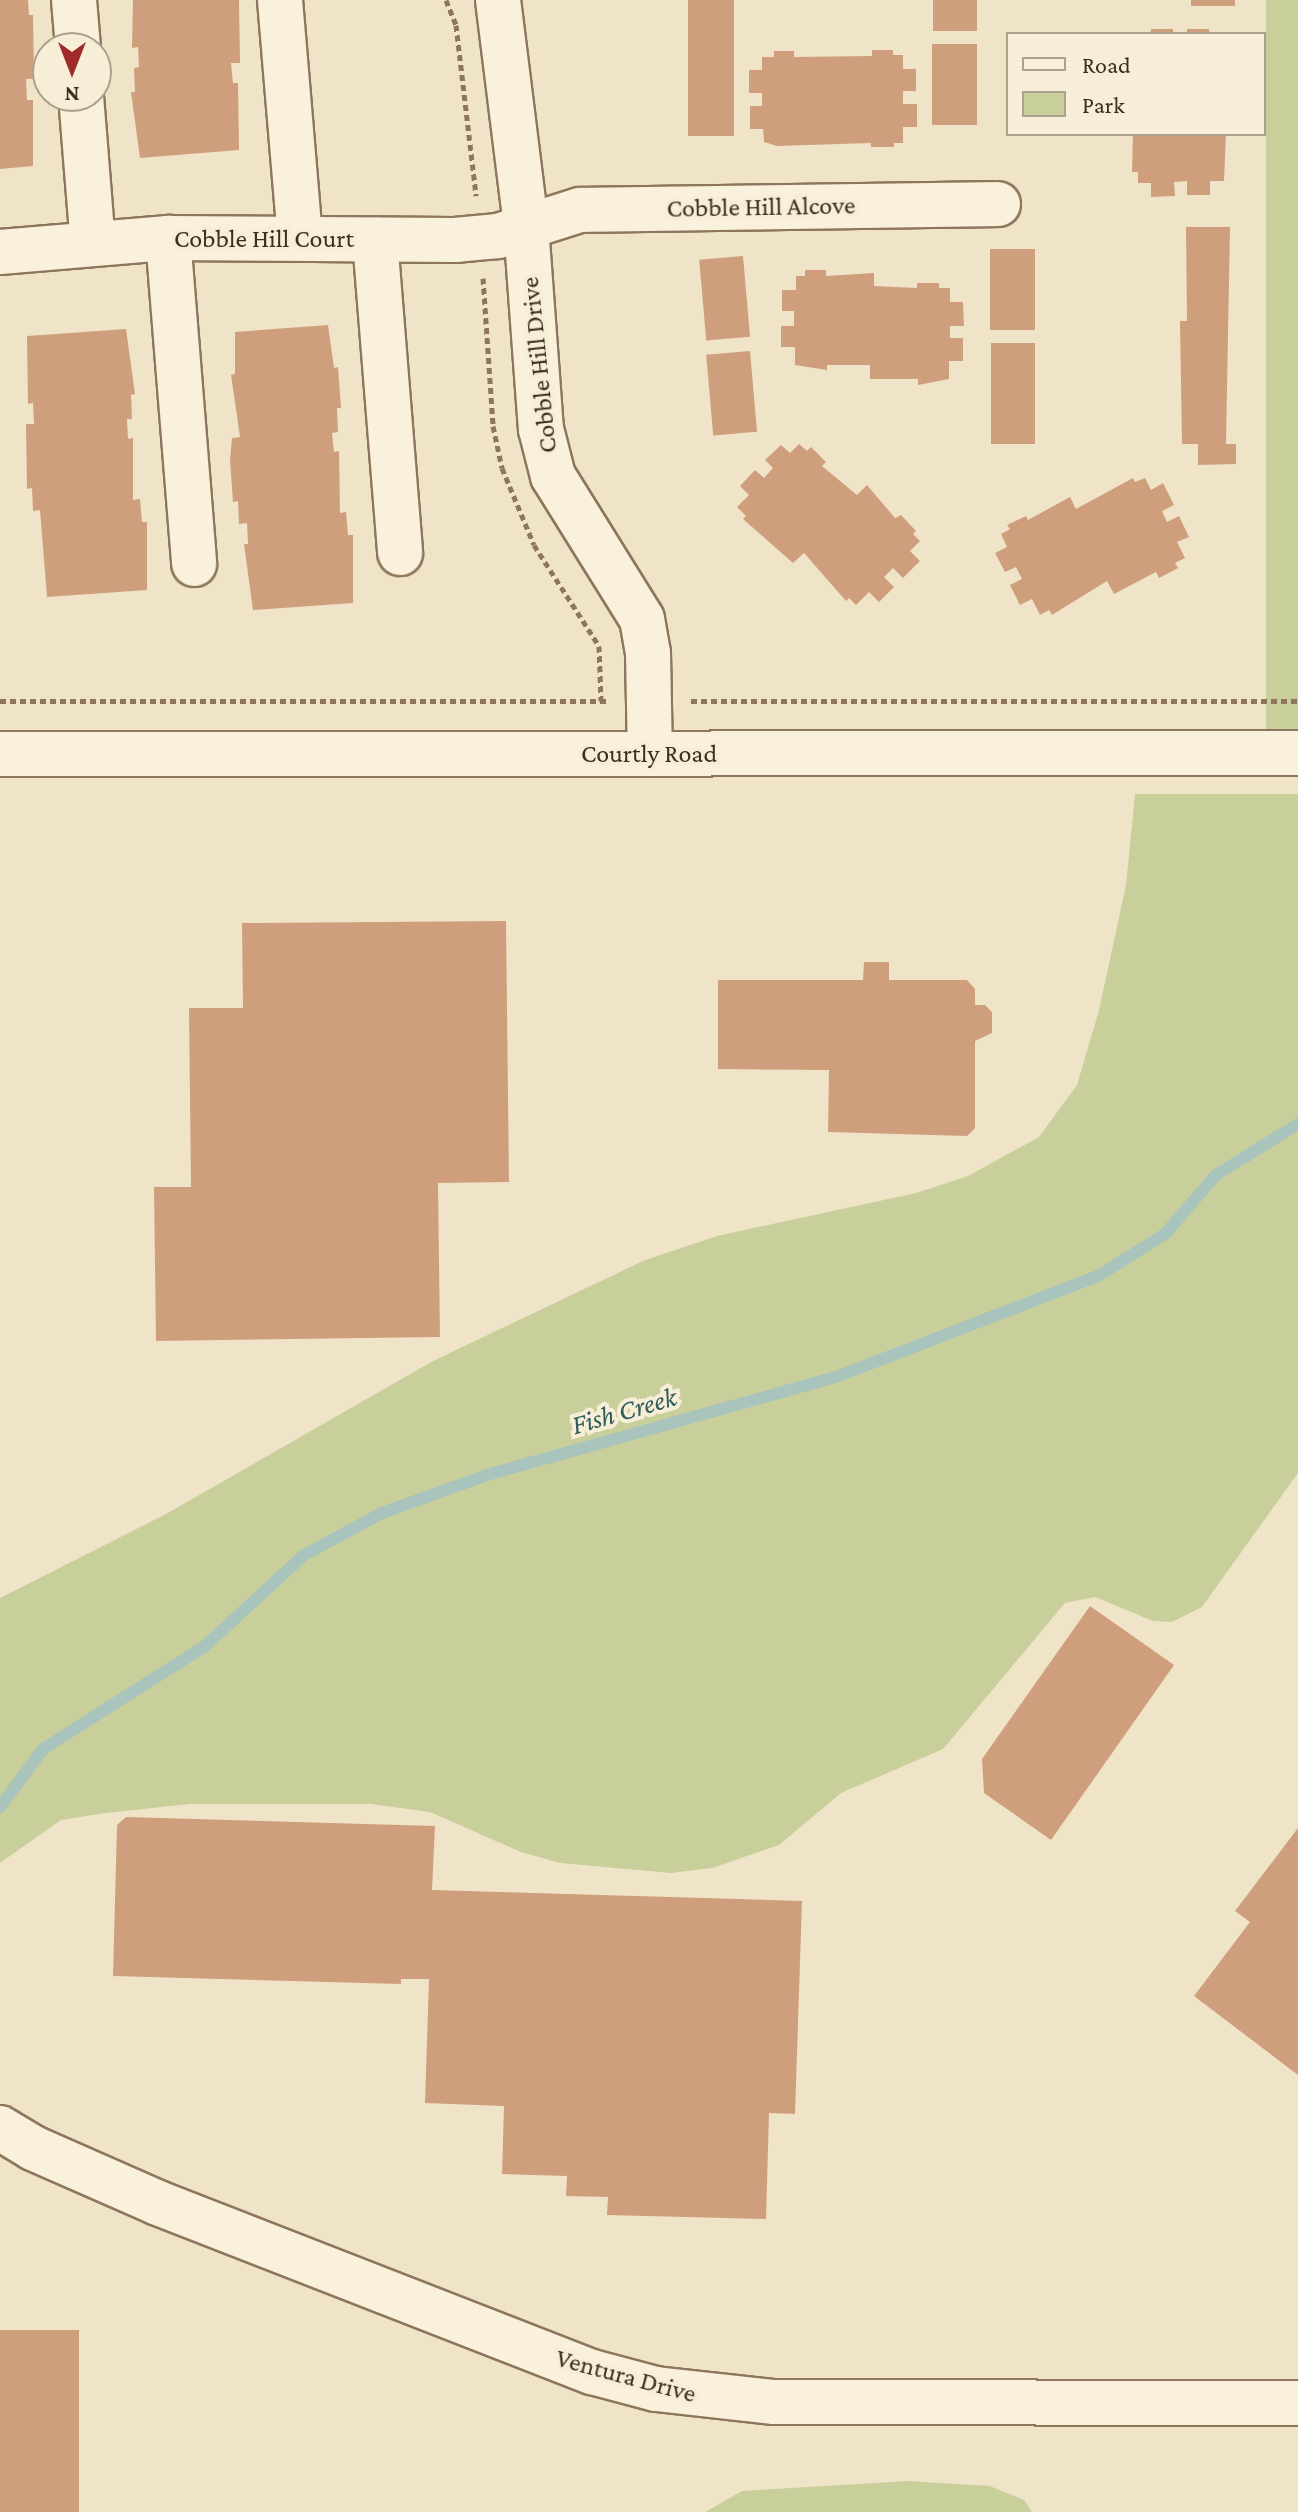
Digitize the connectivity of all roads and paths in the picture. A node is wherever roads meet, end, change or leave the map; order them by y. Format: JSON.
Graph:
{"nodes":[{"id":1,"x":74,"y":0,"type":"edge"},
{"id":2,"x":280,"y":0,"type":"edge"},
{"id":3,"x":498,"y":0,"type":"edge"},
{"id":4,"x":77,"y":32,"type":"edge"},
{"id":5,"x":82,"y":112,"type":"edge"},
{"id":6,"x":998,"y":204,"type":"dead end"},
{"id":7,"x":526,"y":226,"type":"junction"},
{"id":8,"x":168,"y":238,"type":"junction"},
{"id":9,"x":300,"y":238,"type":"junction"},
{"id":10,"x":375,"y":240,"type":"junction"},
{"id":11,"x":93,"y":244,"type":"junction"},
{"id":12,"x":0,"y":252,"type":"edge"},
{"id":13,"x":400,"y":553,"type":"dead end"},
{"id":14,"x":194,"y":564,"type":"dead end"},
{"id":15,"x":650,"y":753,"type":"junction"},
{"id":16,"x":1298,"y":753,"type":"edge"},
{"id":17,"x":0,"y":754,"type":"edge"},
{"id":18,"x":0,"y":2128,"type":"edge"},
{"id":19,"x":1298,"y":2403,"type":"edge"}],
"edges":[{"from":1,"to":4,"type":"street"},
{"from":2,"to":9,"type":"street"},
{"from":3,"to":7,"type":"street","name":"Cobble Hill Drive"},
{"from":5,"to":11,"type":"street"},
{"from":6,"to":7,"type":"street","name":"Cobble Hill Alcove"},
{"from":7,"to":10,"type":"street","name":"Cobble Hill Court"},
{"from":7,"to":15,"type":"street","name":"Cobble Hill Drive"},
{"from":8,"to":9,"type":"street","name":"Cobble Hill Court"},
{"from":8,"to":11,"type":"street","name":"Cobble Hill Court"},
{"from":8,"to":14,"type":"street"},
{"from":9,"to":10,"type":"street","name":"Cobble Hill Court"},
{"from":10,"to":13,"type":"street"},
{"from":11,"to":12,"type":"street","name":"Cobble Hill Court"},
{"from":15,"to":16,"type":"street","name":"Courtly Road"},
{"from":15,"to":17,"type":"street","name":"Courtly Road"},
{"from":18,"to":19,"type":"street","name":"Ventura Drive"}]}
